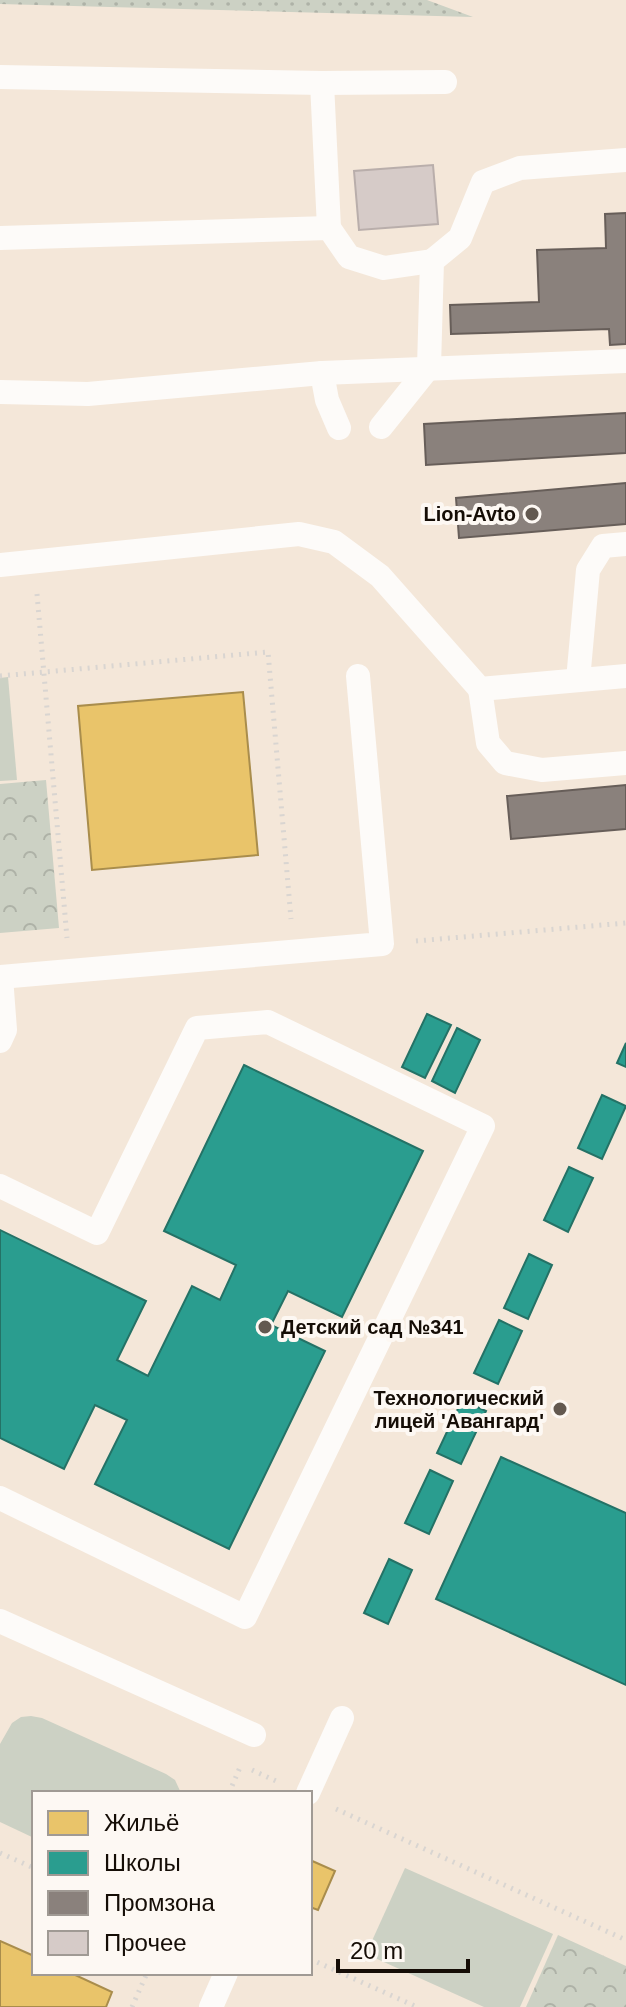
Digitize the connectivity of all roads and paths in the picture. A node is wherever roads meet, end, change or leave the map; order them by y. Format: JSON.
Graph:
{"nodes":[{"id":1,"x":0,"y":77,"type":"edge"},
{"id":2,"x":445,"y":82,"type":"dead end"},
{"id":3,"x":322,"y":83,"type":"junction"},
{"id":4,"x":626,"y":160,"type":"edge"},
{"id":5,"x":329,"y":228,"type":"junction"},
{"id":6,"x":0,"y":238,"type":"edge"},
{"id":7,"x":432,"y":261,"type":"junction"},
{"id":8,"x":626,"y":361,"type":"edge"},
{"id":9,"x":429,"y":367,"type":"junction"},
{"id":10,"x":322,"y":373,"type":"junction"},
{"id":11,"x":0,"y":392,"type":"edge"},
{"id":12,"x":381,"y":427,"type":"dead end"},
{"id":13,"x":339,"y":428,"type":"dead end"},
{"id":14,"x":626,"y":544,"type":"edge"},
{"id":15,"x":0,"y":565,"type":"edge"},
{"id":16,"x":39,"y":618,"type":"dead end"},
{"id":17,"x":44,"y":672,"type":"junction"},
{"id":18,"x":0,"y":676,"type":"edge"},
{"id":19,"x":358,"y":676,"type":"dead end"},
{"id":20,"x":626,"y":676,"type":"edge"},
{"id":21,"x":578,"y":680,"type":"junction"},
{"id":22,"x":480,"y":689,"type":"junction"},
{"id":23,"x":626,"y":763,"type":"edge"},
{"id":24,"x":626,"y":923,"type":"edge"},
{"id":25,"x":382,"y":944,"type":"junction"},
{"id":26,"x":294,"y":952,"type":"junction"},
{"id":27,"x":70,"y":971,"type":"junction"},
{"id":28,"x":0,"y":977,"type":"edge"},
{"id":29,"x":0,"y":1041,"type":"edge"},
{"id":30,"x":0,"y":1186,"type":"edge"},
{"id":31,"x":0,"y":1498,"type":"edge"},
{"id":32,"x":0,"y":1621,"type":"edge"},
{"id":33,"x":342,"y":1718,"type":"dead end"},
{"id":34,"x":254,"y":1735,"type":"dead end"},
{"id":35,"x":316,"y":1798,"type":"edge"},
{"id":36,"x":0,"y":1853,"type":"edge"},
{"id":37,"x":32,"y":1867,"type":"edge"},
{"id":38,"x":626,"y":1940,"type":"edge"},
{"id":39,"x":312,"y":1960,"type":"edge"},
{"id":40,"x":146,"y":1975,"type":"edge"},
{"id":41,"x":225,"y":1975,"type":"edge"},
{"id":42,"x":132,"y":2007,"type":"edge"},
{"id":43,"x":211,"y":2007,"type":"edge"},
{"id":44,"x":416,"y":2007,"type":"edge"}],
"edges":[{"from":1,"to":3,"type":"lane"},
{"from":2,"to":3,"type":"lane"},
{"from":3,"to":5,"type":"lane"},
{"from":4,"to":7,"type":"lane"},
{"from":5,"to":6,"type":"lane"},
{"from":5,"to":7,"type":"lane"},
{"from":7,"to":9,"type":"lane"},
{"from":8,"to":9,"type":"lane"},
{"from":9,"to":10,"type":"lane"},
{"from":9,"to":12,"type":"lane"},
{"from":10,"to":11,"type":"lane"},
{"from":10,"to":13,"type":"lane"},
{"from":14,"to":21,"type":"lane"},
{"from":15,"to":22,"type":"lane"},
{"from":16,"to":17,"type":"path"},
{"from":17,"to":18,"type":"path"},
{"from":17,"to":26,"type":"path"},
{"from":17,"to":27,"type":"path"},
{"from":19,"to":25,"type":"lane"},
{"from":20,"to":21,"type":"lane"},
{"from":21,"to":22,"type":"lane"},
{"from":22,"to":23,"type":"lane"},
{"from":24,"to":25,"type":"path"},
{"from":25,"to":26,"type":"lane"},
{"from":26,"to":27,"type":"lane"},
{"from":27,"to":28,"type":"lane"},
{"from":28,"to":29,"type":"lane"},
{"from":30,"to":31,"type":"lane"},
{"from":32,"to":34,"type":"lane"},
{"from":33,"to":35,"type":"lane"},
{"from":35,"to":38,"type":"path"},
{"from":36,"to":37,"type":"path"},
{"from":39,"to":44,"type":"path"},
{"from":40,"to":42,"type":"path"},
{"from":41,"to":43,"type":"lane"}]}
